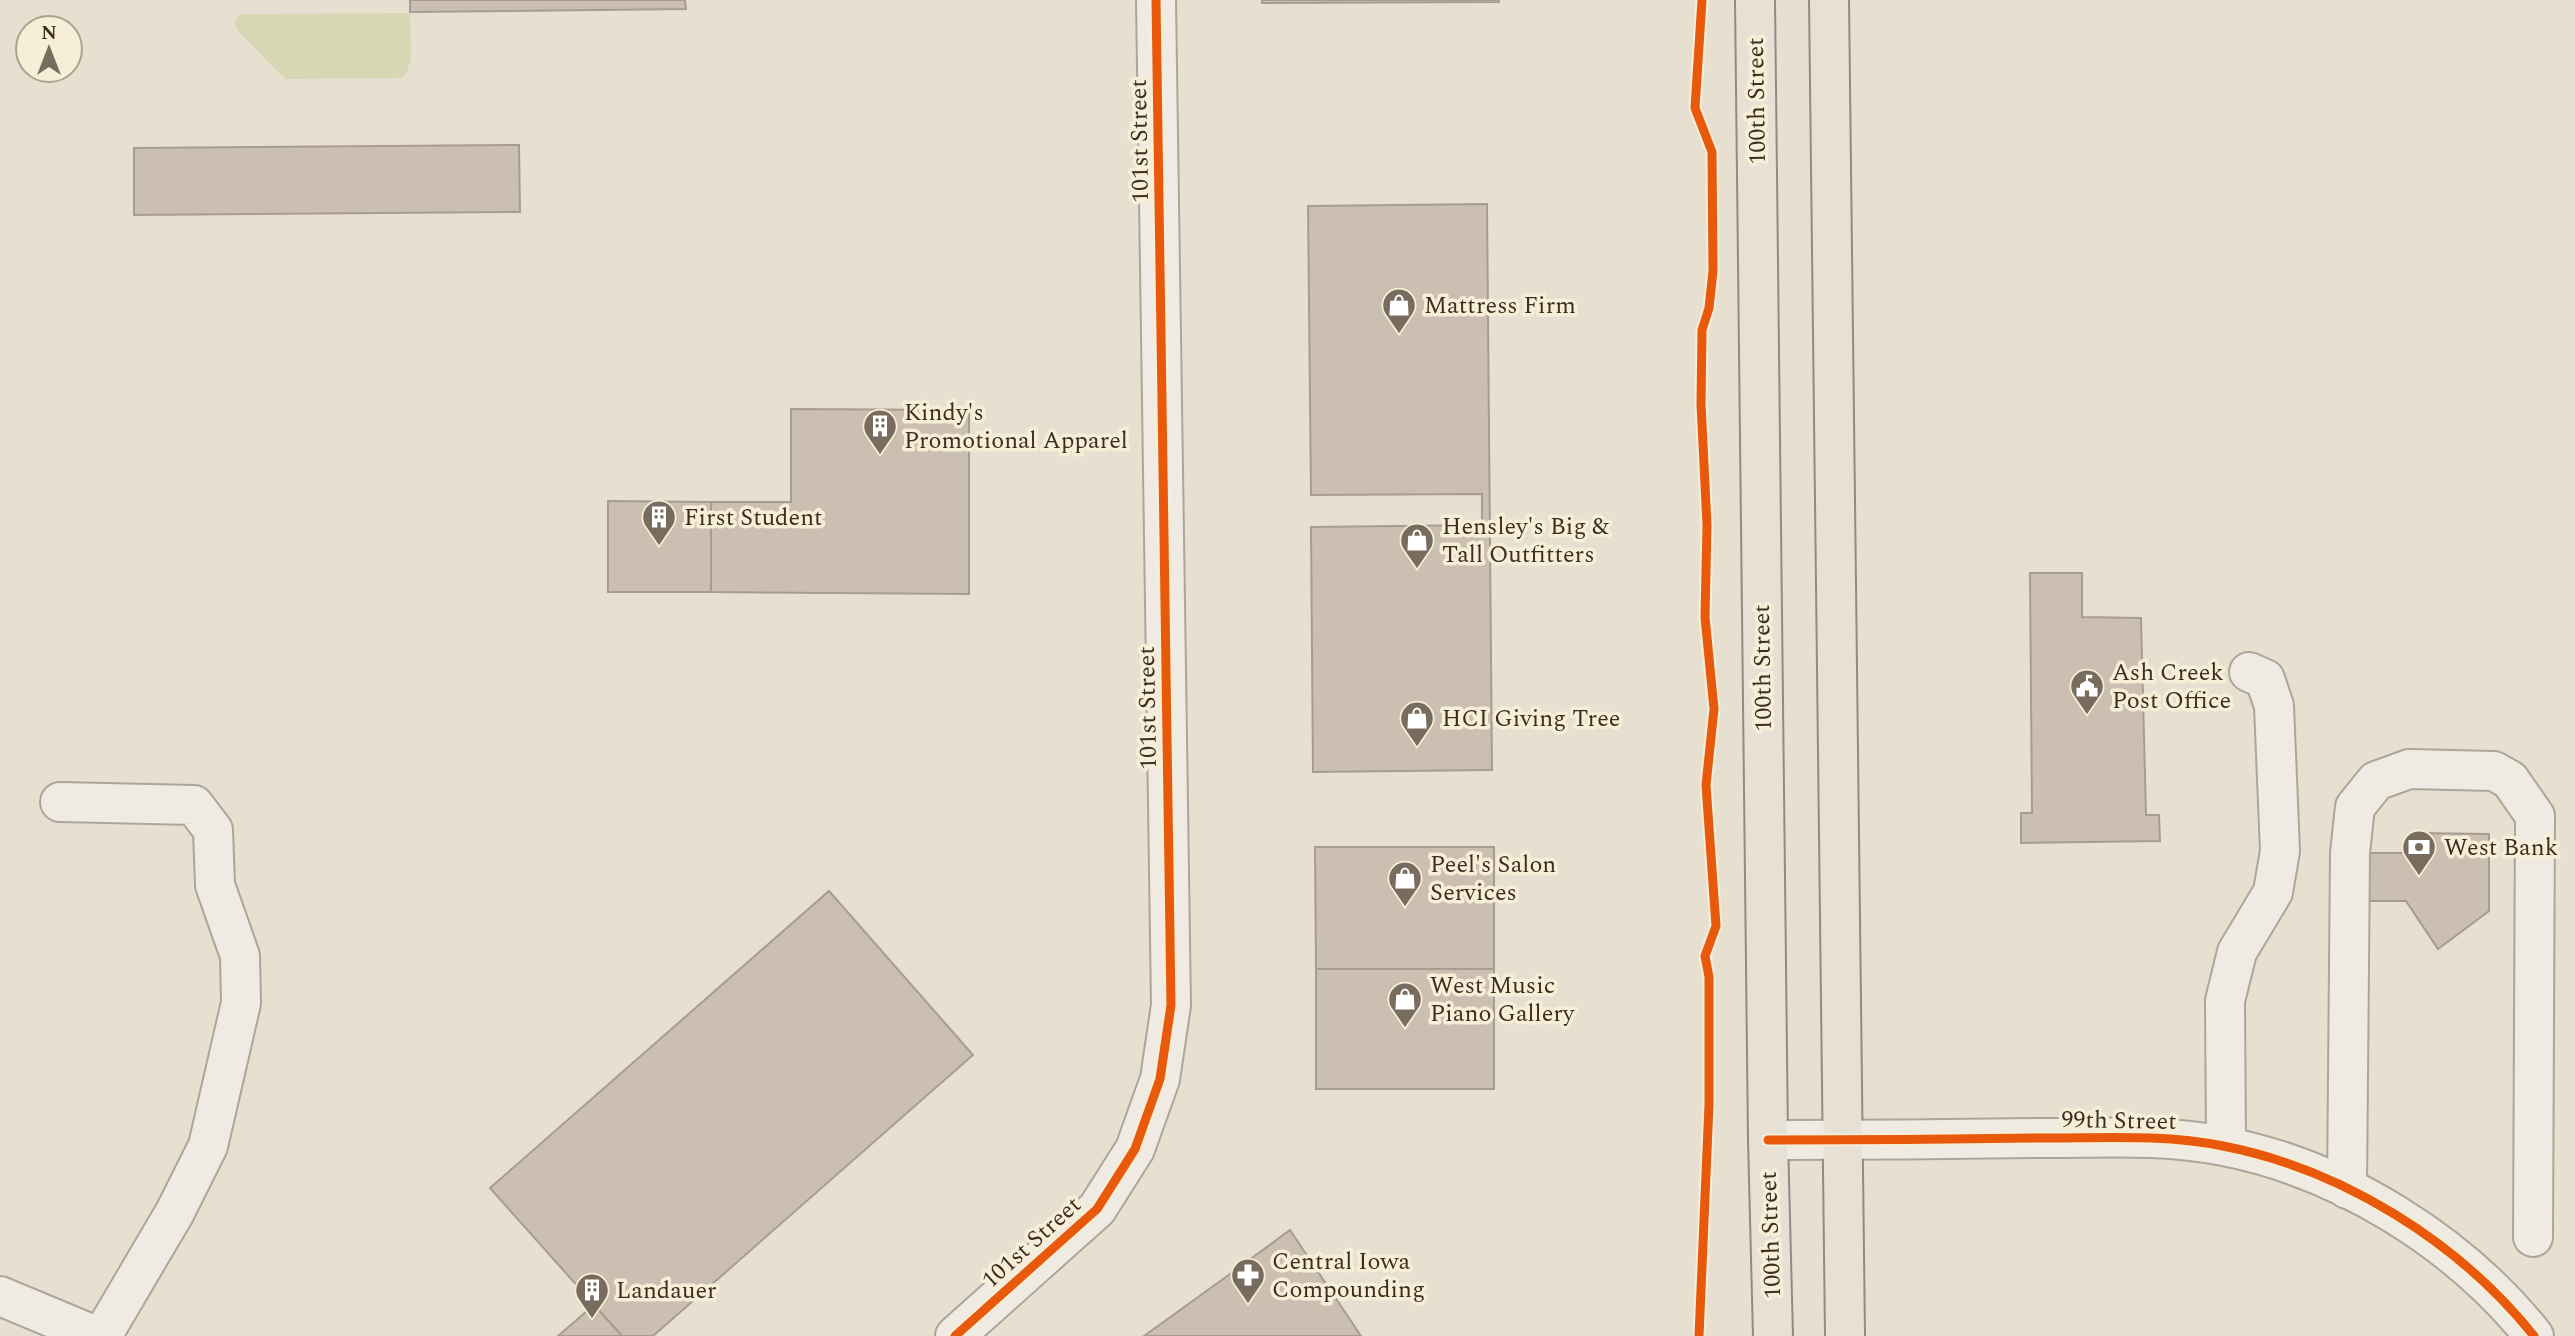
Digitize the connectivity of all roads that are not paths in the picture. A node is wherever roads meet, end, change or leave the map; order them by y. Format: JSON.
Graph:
{"nodes":[{"id":1,"x":1156,"y":0,"type":"edge"},
{"id":2,"x":1755,"y":0,"type":"edge"},
{"id":3,"x":1829,"y":0,"type":"edge"},
{"id":4,"x":2249,"y":672,"type":"dead end"},
{"id":5,"x":60,"y":802,"type":"dead end"},
{"id":6,"x":1768,"y":1140,"type":"junction"},
{"id":7,"x":1842,"y":1140,"type":"junction"},
{"id":8,"x":2226,"y":1146,"type":"junction"},
{"id":9,"x":2347,"y":1189,"type":"junction"},
{"id":10,"x":2533,"y":1237,"type":"dead end"},
{"id":11,"x":0,"y":1296,"type":"edge"},
{"id":12,"x":96,"y":1336,"type":"edge"},
{"id":13,"x":102,"y":1336,"type":"edge"},
{"id":14,"x":955,"y":1336,"type":"edge"},
{"id":15,"x":1773,"y":1336,"type":"edge"},
{"id":16,"x":1845,"y":1336,"type":"edge"},
{"id":17,"x":2534,"y":1336,"type":"edge"}],
"edges":[{"from":1,"to":14,"type":"street","name":"101st Street"},
{"from":2,"to":6,"type":"main road","name":"100th Street"},
{"from":3,"to":7,"type":"main road"},
{"from":4,"to":8,"type":"street"},
{"from":5,"to":13,"type":"street"},
{"from":6,"to":7,"type":"street","name":"99th Street"},
{"from":6,"to":15,"type":"main road","name":"100th Street"},
{"from":7,"to":8,"type":"street","name":"99th Street"},
{"from":7,"to":16,"type":"main road"},
{"from":8,"to":9,"type":"street","name":"99th Street"},
{"from":9,"to":10,"type":"street"},
{"from":9,"to":17,"type":"street","name":"99th Street"},
{"from":11,"to":12,"type":"street"}]}
